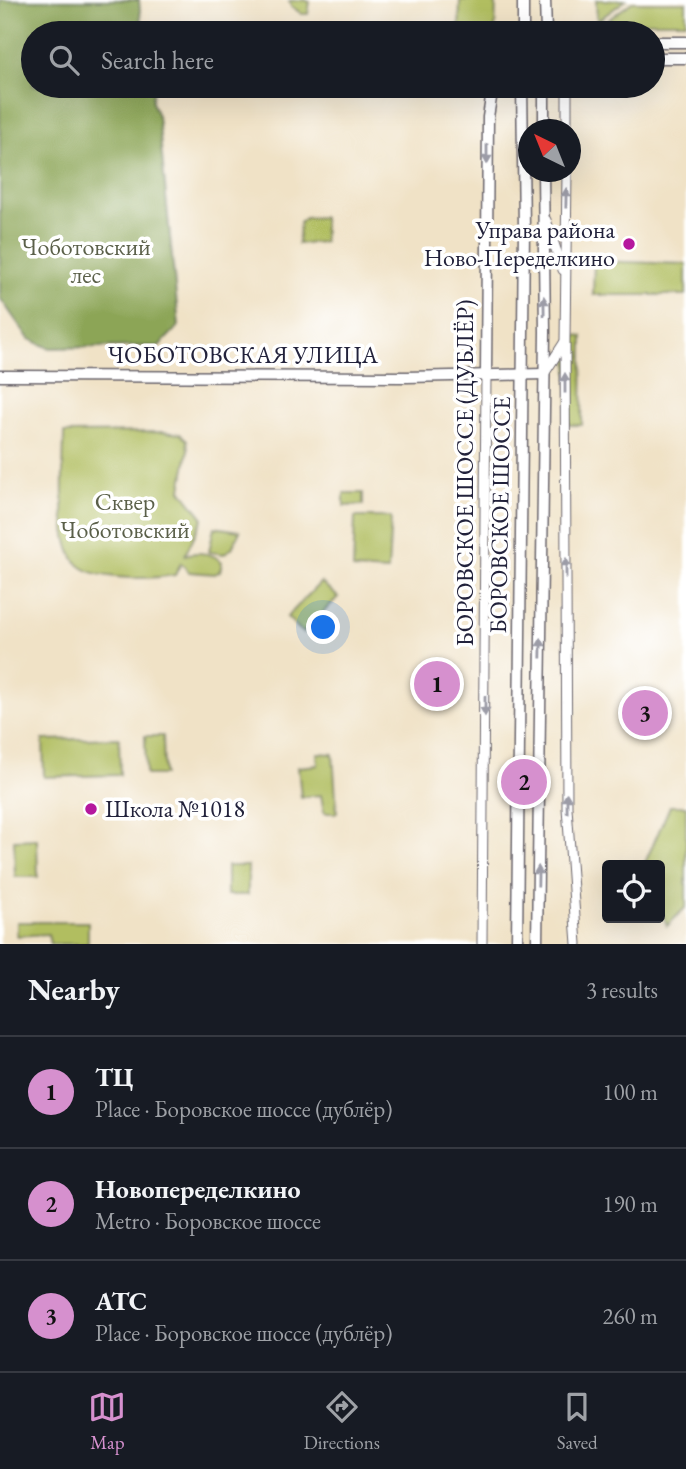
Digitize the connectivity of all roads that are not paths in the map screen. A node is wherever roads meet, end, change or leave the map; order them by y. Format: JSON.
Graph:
{"nodes":[{"id":1,"x":523,"y":0,"type":"edge"},
{"id":2,"x":545,"y":0,"type":"edge"},
{"id":3,"x":523,"y":21,"type":"edge"},
{"id":4,"x":546,"y":21,"type":"edge"},
{"id":5,"x":665,"y":42,"type":"edge"},
{"id":6,"x":686,"y":42,"type":"edge"},
{"id":7,"x":665,"y":58,"type":"edge"},
{"id":8,"x":686,"y":58,"type":"edge"},
{"id":9,"x":491,"y":98,"type":"edge"},
{"id":10,"x":522,"y":98,"type":"edge"},
{"id":11,"x":544,"y":98,"type":"edge"},
{"id":12,"x":568,"y":98,"type":"edge"},
{"id":13,"x":544,"y":119,"type":"edge"},
{"id":14,"x":567,"y":119,"type":"edge"},
{"id":15,"x":543,"y":182,"type":"edge"},
{"id":16,"x":567,"y":182,"type":"edge"},
{"id":17,"x":542,"y":210,"type":"junction"},
{"id":18,"x":566,"y":278,"type":"junction"},
{"id":19,"x":565,"y":340,"type":"junction"},
{"id":20,"x":486,"y":374,"type":"junction"},
{"id":21,"x":523,"y":374,"type":"junction"},
{"id":22,"x":544,"y":374,"type":"junction"},
{"id":23,"x":0,"y":376,"type":"edge"},
{"id":24,"x":482,"y":944,"type":"edge"},
{"id":25,"x":517,"y":944,"type":"edge"},
{"id":26,"x":537,"y":944,"type":"edge"},
{"id":27,"x":577,"y":944,"type":"edge"}],
"edges":[{"from":1,"to":3,"type":"main road"},
{"from":2,"to":4,"type":"main road"},
{"from":5,"to":6,"type":"main road"},
{"from":7,"to":8,"type":"main road"},
{"from":9,"to":20,"type":"main road","name":"БОРОВСКОЕ ШОССЕ (ДУБЛЁР)","one_way":true},
{"from":10,"to":21,"type":"main road","name":"БОРОВСКОЕ ШОССЕ"},
{"from":11,"to":13,"type":"main road"},
{"from":12,"to":14,"type":"street"},
{"from":15,"to":17,"type":"main road","name":"БОРОВСКОЕ ШОССЕ"},
{"from":18,"to":16,"type":"street","one_way":true},
{"from":17,"to":18,"type":"street"},
{"from":22,"to":17,"type":"main road","name":"БОРОВСКОЕ ШОССЕ","one_way":true},
{"from":18,"to":19,"type":"street"},
{"from":19,"to":22,"type":"street"},
{"from":27,"to":19,"type":"street","one_way":true},
{"from":20,"to":21,"type":"main road","name":"ЧОБОТОВСКАЯ УЛИЦА"},
{"from":20,"to":23,"type":"main road","name":"ЧОБОТОВСКАЯ УЛИЦА"},
{"from":20,"to":24,"type":"street","name":"БОРОВСКОЕ ШОССЕ (ДУБЛЁР)","one_way":true},
{"from":21,"to":22,"type":"main road","name":"ЧОБОТОВСКАЯ УЛИЦА"},
{"from":21,"to":25,"type":"main road","name":"БОРОВСКОЕ ШОССЕ"},
{"from":26,"to":22,"type":"main road","name":"БОРОВСКОЕ ШОССЕ","one_way":true}]}
